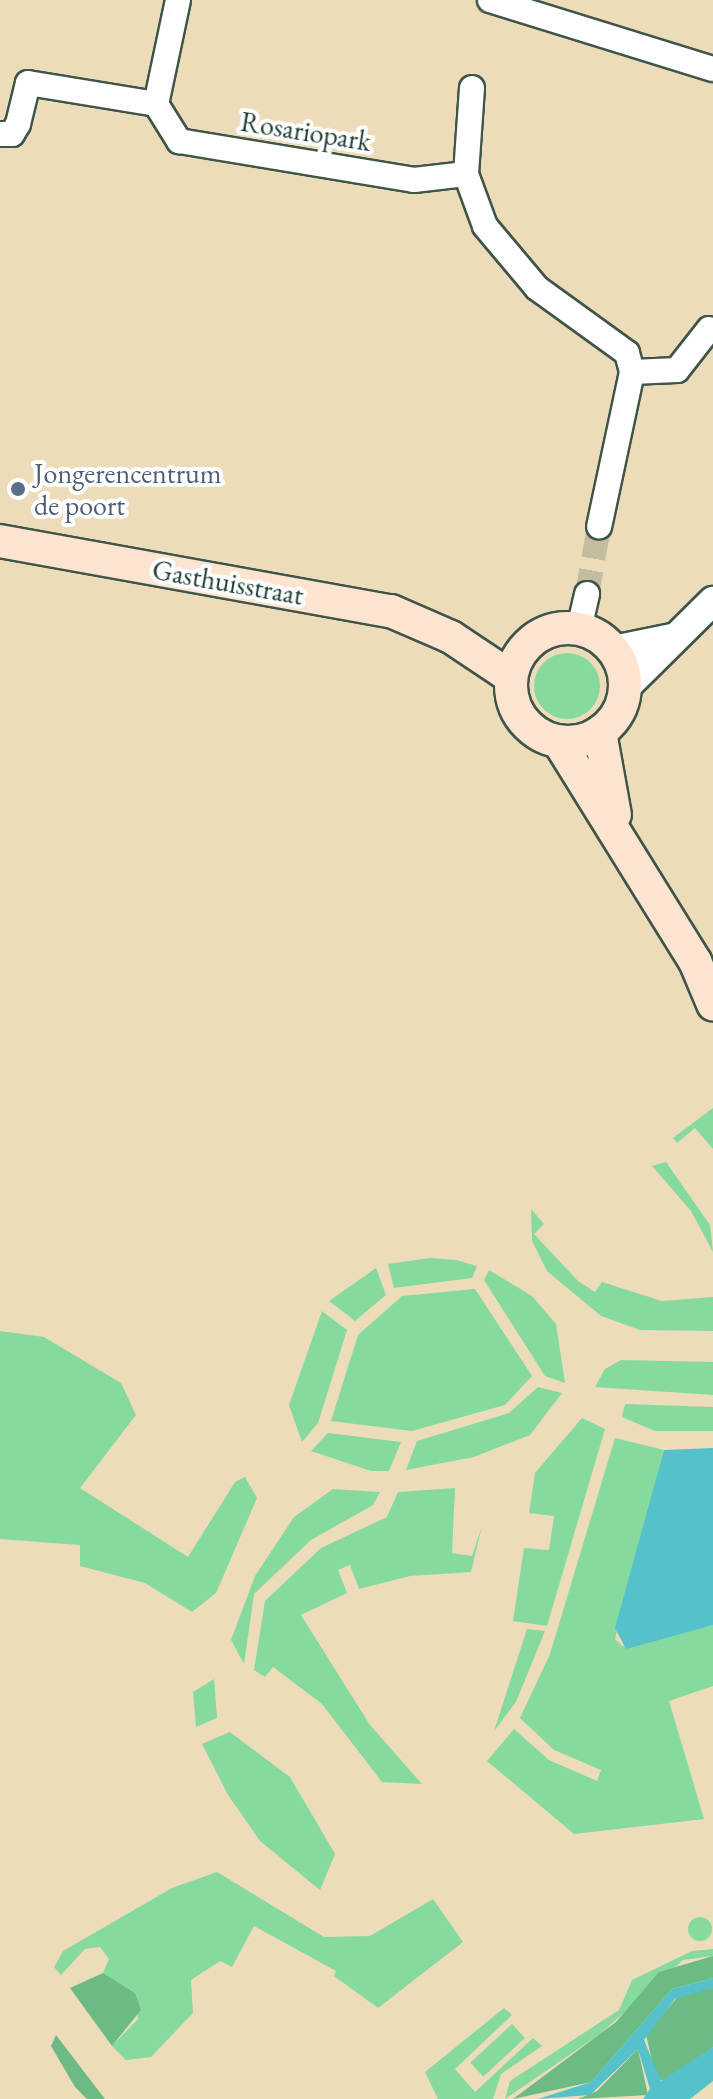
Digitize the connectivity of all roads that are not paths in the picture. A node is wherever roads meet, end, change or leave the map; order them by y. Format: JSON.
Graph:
{"nodes":[{"id":1,"x":178,"y":0,"type":"edge"},
{"id":2,"x":490,"y":0,"type":"edge"},
{"id":3,"x":713,"y":69,"type":"edge"},
{"id":4,"x":472,"y":88,"type":"dead end"},
{"id":5,"x":156,"y":104,"type":"junction"},
{"id":6,"x":1,"y":134,"type":"edge"},
{"id":7,"x":466,"y":174,"type":"junction"},
{"id":8,"x":709,"y":329,"type":"dead end"},
{"id":9,"x":632,"y":372,"type":"junction"},
{"id":10,"x":599,"y":527,"type":"tunnel mouth"},
{"id":11,"x":0,"y":541,"type":"edge"},
{"id":12,"x":587,"y":594,"type":"tunnel mouth"},
{"id":13,"x":713,"y":602,"type":"edge"},
{"id":14,"x":579,"y":629,"type":"junction"},
{"id":15,"x":451,"y":637,"type":"junction"},
{"id":16,"x":672,"y":638,"type":"junction"},
{"id":17,"x":528,"y":644,"type":"junction"},
{"id":18,"x":613,"y":650,"type":"junction"},
{"id":19,"x":511,"y":677,"type":"junction"},
{"id":20,"x":625,"y":688,"type":"junction"},
{"id":21,"x":600,"y":732,"type":"junction"},
{"id":22,"x":559,"y":742,"type":"junction"},
{"id":23,"x":618,"y":834,"type":"junction"},
{"id":24,"x":704,"y":972,"type":"edge"},
{"id":25,"x":713,"y":1004,"type":"edge"}],
"edges":[{"from":1,"to":5,"type":"street"},
{"from":2,"to":3,"type":"street"},
{"from":4,"to":7,"type":"street"},
{"from":5,"to":6,"type":"street"},
{"from":5,"to":7,"type":"street","name":"Rosariopark"},
{"from":7,"to":9,"type":"street"},
{"from":8,"to":9,"type":"street"},
{"from":9,"to":10,"type":"street"},
{"from":11,"to":15,"type":"main road","name":"Gasthuisstraat"},
{"from":12,"to":14,"type":"street"},
{"from":13,"to":16,"type":"street"},
{"from":14,"to":17,"type":"main road"},
{"from":14,"to":18,"type":"main road"},
{"from":15,"to":17,"type":"main road","name":"Gasthuisstraat"},
{"from":15,"to":19,"type":"main road","name":"Gasthuisstraat"},
{"from":16,"to":18,"type":"street"},
{"from":16,"to":20,"type":"street"},
{"from":17,"to":19,"type":"main road"},
{"from":18,"to":20,"type":"main road"},
{"from":19,"to":22,"type":"main road"},
{"from":20,"to":21,"type":"main road"},
{"from":21,"to":22,"type":"main road"},
{"from":21,"to":23,"type":"main road"},
{"from":22,"to":23,"type":"main road"},
{"from":23,"to":24,"type":"main road"},
{"from":24,"to":25,"type":"main road"}]}
